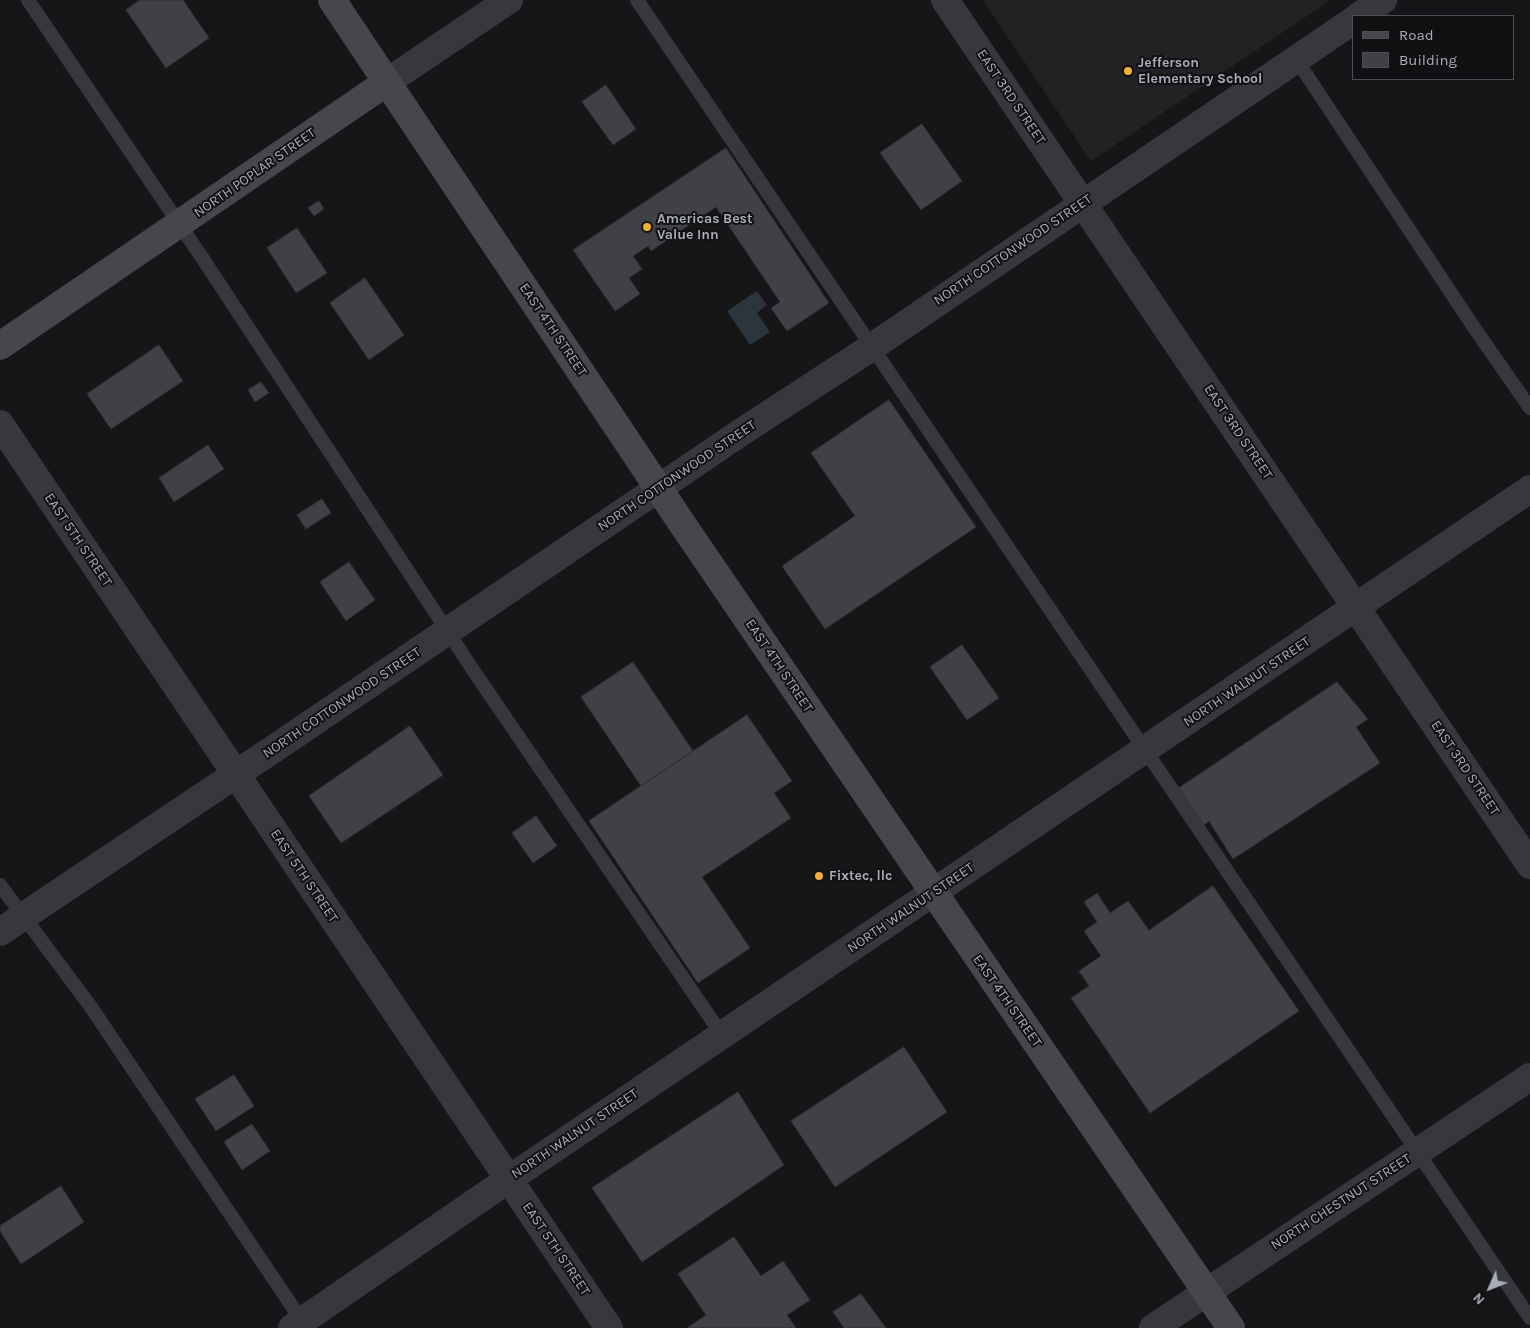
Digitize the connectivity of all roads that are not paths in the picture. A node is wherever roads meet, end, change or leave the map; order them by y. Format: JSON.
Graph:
{"nodes":[{"id":1,"x":28,"y":0,"type":"edge"},
{"id":2,"x":332,"y":0,"type":"edge"},
{"id":3,"x":509,"y":0,"type":"edge"},
{"id":4,"x":637,"y":0,"type":"edge"},
{"id":5,"x":946,"y":0,"type":"edge"},
{"id":6,"x":1383,"y":0,"type":"edge"},
{"id":7,"x":1360,"y":15,"type":"edge"},
{"id":8,"x":1352,"y":21,"type":"edge"},
{"id":9,"x":1296,"y":59,"type":"junction"},
{"id":10,"x":387,"y":82,"type":"junction"},
{"id":11,"x":1083,"y":202,"type":"junction"},
{"id":12,"x":180,"y":225,"type":"junction"},
{"id":13,"x":0,"y":346,"type":"edge"},
{"id":14,"x":872,"y":347,"type":"junction"},
{"id":15,"x":1530,"y":408,"type":"edge"},
{"id":16,"x":0,"y":424,"type":"edge"},
{"id":17,"x":659,"y":488,"type":"junction"},
{"id":18,"x":1530,"y":489,"type":"edge"},
{"id":19,"x":1356,"y":607,"type":"junction"},
{"id":20,"x":448,"y":632,"type":"junction"},
{"id":21,"x":1145,"y":751,"type":"junction"},
{"id":22,"x":236,"y":774,"type":"junction"},
{"id":23,"x":1530,"y":865,"type":"edge"},
{"id":24,"x":0,"y":884,"type":"edge"},
{"id":25,"x":933,"y":893,"type":"junction"},
{"id":26,"x":23,"y":916,"type":"junction"},
{"id":27,"x":0,"y":932,"type":"edge"},
{"id":28,"x":722,"y":1035,"type":"junction"},
{"id":29,"x":1530,"y":1077,"type":"edge"},
{"id":30,"x":1416,"y":1153,"type":"junction"},
{"id":31,"x":509,"y":1179,"type":"junction"},
{"id":32,"x":1206,"y":1292,"type":"junction"},
{"id":33,"x":1530,"y":1318,"type":"edge"},
{"id":34,"x":300,"y":1326,"type":"edge"},
{"id":35,"x":609,"y":1328,"type":"edge"},
{"id":36,"x":1153,"y":1328,"type":"edge"},
{"id":37,"x":1231,"y":1328,"type":"edge"}],
"edges":[{"from":1,"to":12,"type":"lane"},
{"from":2,"to":10,"type":"main road","name":"EAST 4TH STREET"},
{"from":3,"to":10,"type":"street","name":"NORTH POPLAR STREET"},
{"from":4,"to":14,"type":"lane"},
{"from":5,"to":11,"type":"street","name":"EAST 3RD STREET"},
{"from":6,"to":7,"type":"street"},
{"from":8,"to":9,"type":"street","name":"NORTH COTTONWOOD STREET"},
{"from":9,"to":11,"type":"street","name":"NORTH COTTONWOOD STREET"},
{"from":9,"to":15,"type":"lane"},
{"from":10,"to":12,"type":"main road","name":"NORTH POPLAR STREET"},
{"from":10,"to":17,"type":"main road","name":"EAST 4TH STREET"},
{"from":11,"to":14,"type":"street","name":"NORTH COTTONWOOD STREET"},
{"from":11,"to":19,"type":"street","name":"EAST 3RD STREET"},
{"from":12,"to":13,"type":"main road","name":"NORTH POPLAR STREET"},
{"from":12,"to":20,"type":"lane"},
{"from":14,"to":17,"type":"street","name":"NORTH COTTONWOOD STREET"},
{"from":14,"to":21,"type":"lane"},
{"from":16,"to":22,"type":"street","name":"EAST 5TH STREET"},
{"from":17,"to":20,"type":"street","name":"NORTH COTTONWOOD STREET"},
{"from":17,"to":25,"type":"main road","name":"EAST 4TH STREET"},
{"from":18,"to":19,"type":"street","name":"NORTH WALNUT STREET"},
{"from":19,"to":21,"type":"street","name":"NORTH WALNUT STREET"},
{"from":19,"to":23,"type":"street","name":"EAST 3RD STREET"},
{"from":20,"to":22,"type":"street","name":"NORTH COTTONWOOD STREET"},
{"from":20,"to":28,"type":"lane"},
{"from":21,"to":25,"type":"street","name":"NORTH WALNUT STREET"},
{"from":21,"to":30,"type":"lane"},
{"from":22,"to":26,"type":"street","name":"NORTH COTTONWOOD STREET"},
{"from":22,"to":31,"type":"street","name":"EAST 5TH STREET"},
{"from":24,"to":26,"type":"lane"},
{"from":25,"to":28,"type":"street","name":"NORTH WALNUT STREET"},
{"from":25,"to":32,"type":"main road","name":"EAST 4TH STREET"},
{"from":26,"to":27,"type":"street","name":"NORTH COTTONWOOD STREET"},
{"from":26,"to":34,"type":"lane"},
{"from":28,"to":31,"type":"street","name":"NORTH WALNUT STREET"},
{"from":29,"to":30,"type":"street","name":"NORTH CHESTNUT STREET"},
{"from":30,"to":32,"type":"street","name":"NORTH CHESTNUT STREET"},
{"from":30,"to":33,"type":"lane"},
{"from":31,"to":34,"type":"street","name":"NORTH WALNUT STREET"},
{"from":31,"to":35,"type":"street","name":"EAST 5TH STREET"},
{"from":32,"to":36,"type":"street","name":"NORTH CHESTNUT STREET"},
{"from":32,"to":37,"type":"main road","name":"EAST 4TH STREET"}]}
